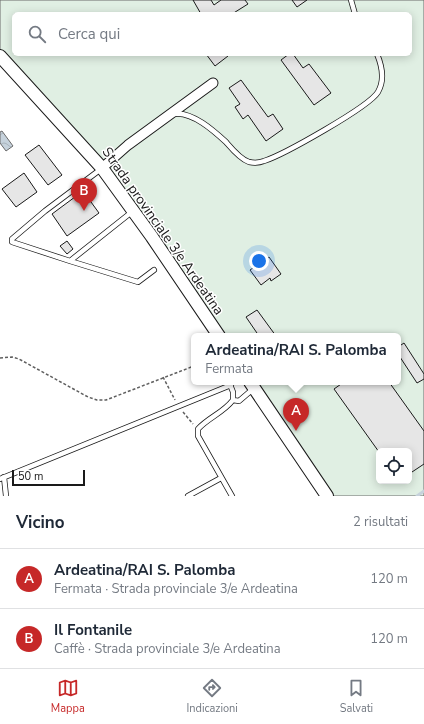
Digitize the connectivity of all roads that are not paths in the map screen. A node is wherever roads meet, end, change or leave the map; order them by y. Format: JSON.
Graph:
{"nodes":[{"id":1,"x":351,"y":0,"type":"edge"},
{"id":2,"x":354,"y":12,"type":"edge"},
{"id":3,"x":378,"y":56,"type":"edge"},
{"id":4,"x":1,"y":60,"type":"edge"},
{"id":5,"x":213,"y":83,"type":"dead end"},
{"id":6,"x":168,"y":116,"type":"junction"},
{"id":7,"x":102,"y":168,"type":"junction"},
{"id":8,"x":133,"y":211,"type":"junction"},
{"id":9,"x":70,"y":261,"type":"junction"},
{"id":10,"x":154,"y":270,"type":"dead end"},
{"id":11,"x":217,"y":333,"type":"edge"},
{"id":12,"x":225,"y":385,"type":"edge"},
{"id":13,"x":230,"y":385,"type":"edge"},
{"id":14,"x":252,"y":385,"type":"edge"},
{"id":15,"x":233,"y":400,"type":"junction"},
{"id":16,"x":2,"y":478,"type":"edge"},
{"id":17,"x":221,"y":478,"type":"junction"},
{"id":18,"x":6,"y":496,"type":"edge"},
{"id":19,"x":188,"y":496,"type":"edge"},
{"id":20,"x":232,"y":496,"type":"edge"},
{"id":21,"x":327,"y":496,"type":"edge"}],
"edges":[{"from":1,"to":2,"type":"lane"},
{"from":3,"to":6,"type":"lane"},
{"from":4,"to":7,"type":"main road","name":"Strada provinciale 3/e Ardeatina"},
{"from":5,"to":6,"type":"street"},
{"from":6,"to":7,"type":"street"},
{"from":7,"to":8,"type":"main road","name":"Strada provinciale 3/e Ardeatina"},
{"from":7,"to":9,"type":"lane"},
{"from":8,"to":9,"type":"lane"},
{"from":8,"to":11,"type":"main road","name":"Strada provinciale 3/e Ardeatina"},
{"from":9,"to":10,"type":"lane"},
{"from":12,"to":16,"type":"lane"},
{"from":13,"to":15,"type":"lane"},
{"from":14,"to":15,"type":"lane"},
{"from":14,"to":21,"type":"main road"},
{"from":15,"to":17,"type":"lane"},
{"from":16,"to":18,"type":"lane"},
{"from":17,"to":19,"type":"lane"},
{"from":17,"to":20,"type":"lane"}]}
